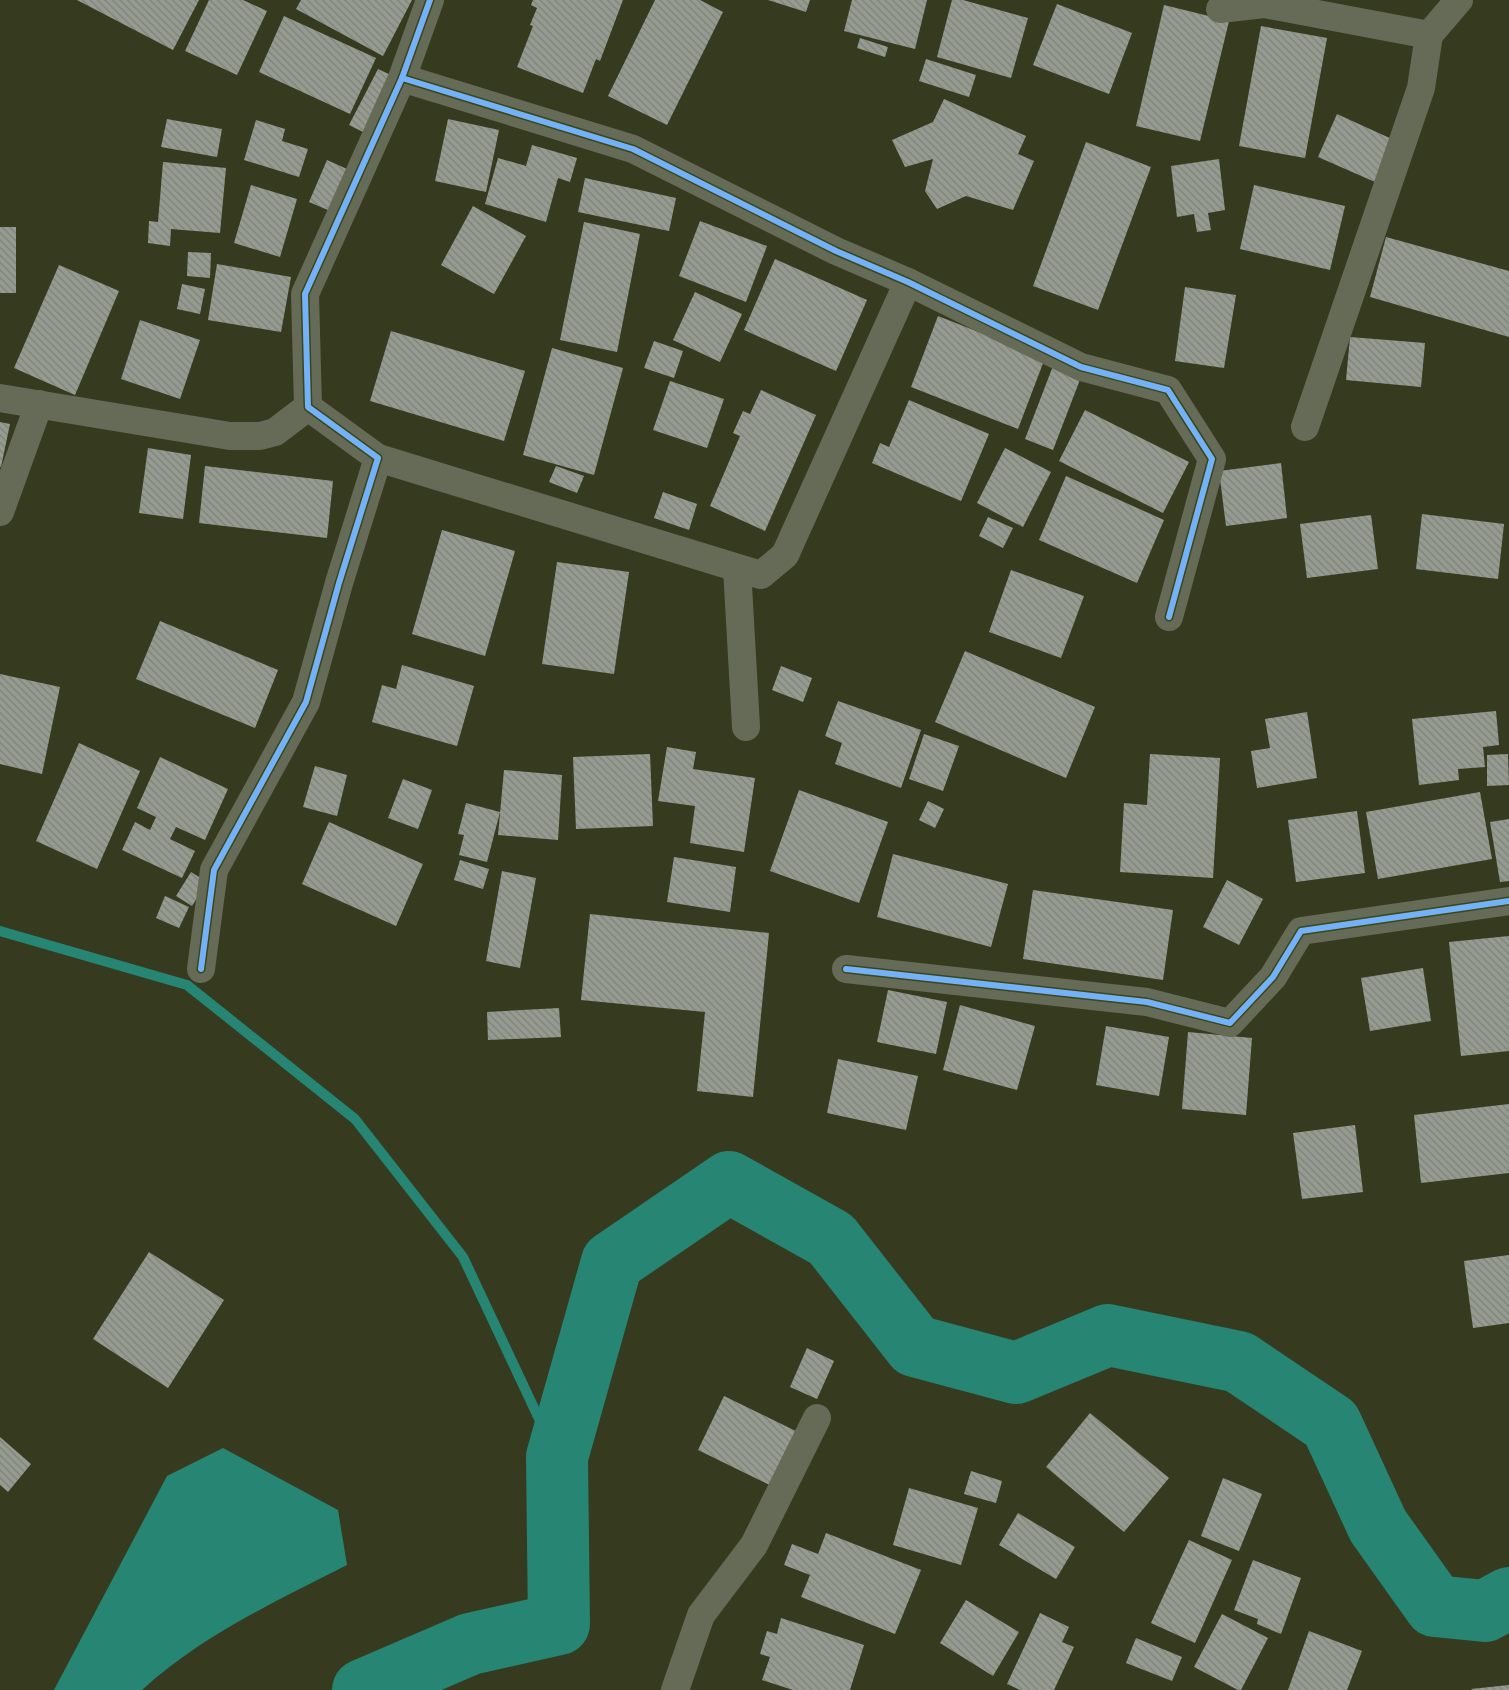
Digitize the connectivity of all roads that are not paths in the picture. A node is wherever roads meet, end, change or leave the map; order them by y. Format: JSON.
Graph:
{"nodes":[{"id":1,"x":430,"y":0,"type":"edge"},
{"id":2,"x":1459,"y":0,"type":"edge"},
{"id":3,"x":1220,"y":9,"type":"dead end"},
{"id":4,"x":1429,"y":35,"type":"junction"},
{"id":5,"x":402,"y":78,"type":"junction"},
{"id":6,"x":908,"y":282,"type":"junction"},
{"id":7,"x":0,"y":398,"type":"edge"},
{"id":8,"x":39,"y":404,"type":"junction"},
{"id":9,"x":308,"y":407,"type":"junction"},
{"id":10,"x":1305,"y":426,"type":"dead end"},
{"id":11,"x":378,"y":458,"type":"junction"},
{"id":12,"x":0,"y":512,"type":"edge"},
{"id":13,"x":736,"y":568,"type":"junction"},
{"id":14,"x":1170,"y":617,"type":"dead end"},
{"id":15,"x":746,"y":727,"type":"dead end"},
{"id":16,"x":1509,"y":901,"type":"edge"},
{"id":17,"x":201,"y":969,"type":"dead end"},
{"id":18,"x":846,"y":969,"type":"dead end"},
{"id":19,"x":817,"y":1418,"type":"dead end"},
{"id":20,"x":675,"y":1690,"type":"edge"}],
"edges":[{"from":1,"to":5,"type":"street"},
{"from":2,"to":4,"type":"street"},
{"from":3,"to":4,"type":"street"},
{"from":4,"to":10,"type":"street"},
{"from":5,"to":6,"type":"street"},
{"from":5,"to":9,"type":"street"},
{"from":6,"to":13,"type":"street"},
{"from":6,"to":14,"type":"street"},
{"from":7,"to":8,"type":"street"},
{"from":8,"to":9,"type":"street"},
{"from":8,"to":12,"type":"street"},
{"from":9,"to":11,"type":"street"},
{"from":11,"to":13,"type":"street"},
{"from":11,"to":17,"type":"street"},
{"from":13,"to":15,"type":"street"},
{"from":16,"to":18,"type":"street"},
{"from":19,"to":20,"type":"street"}]}
